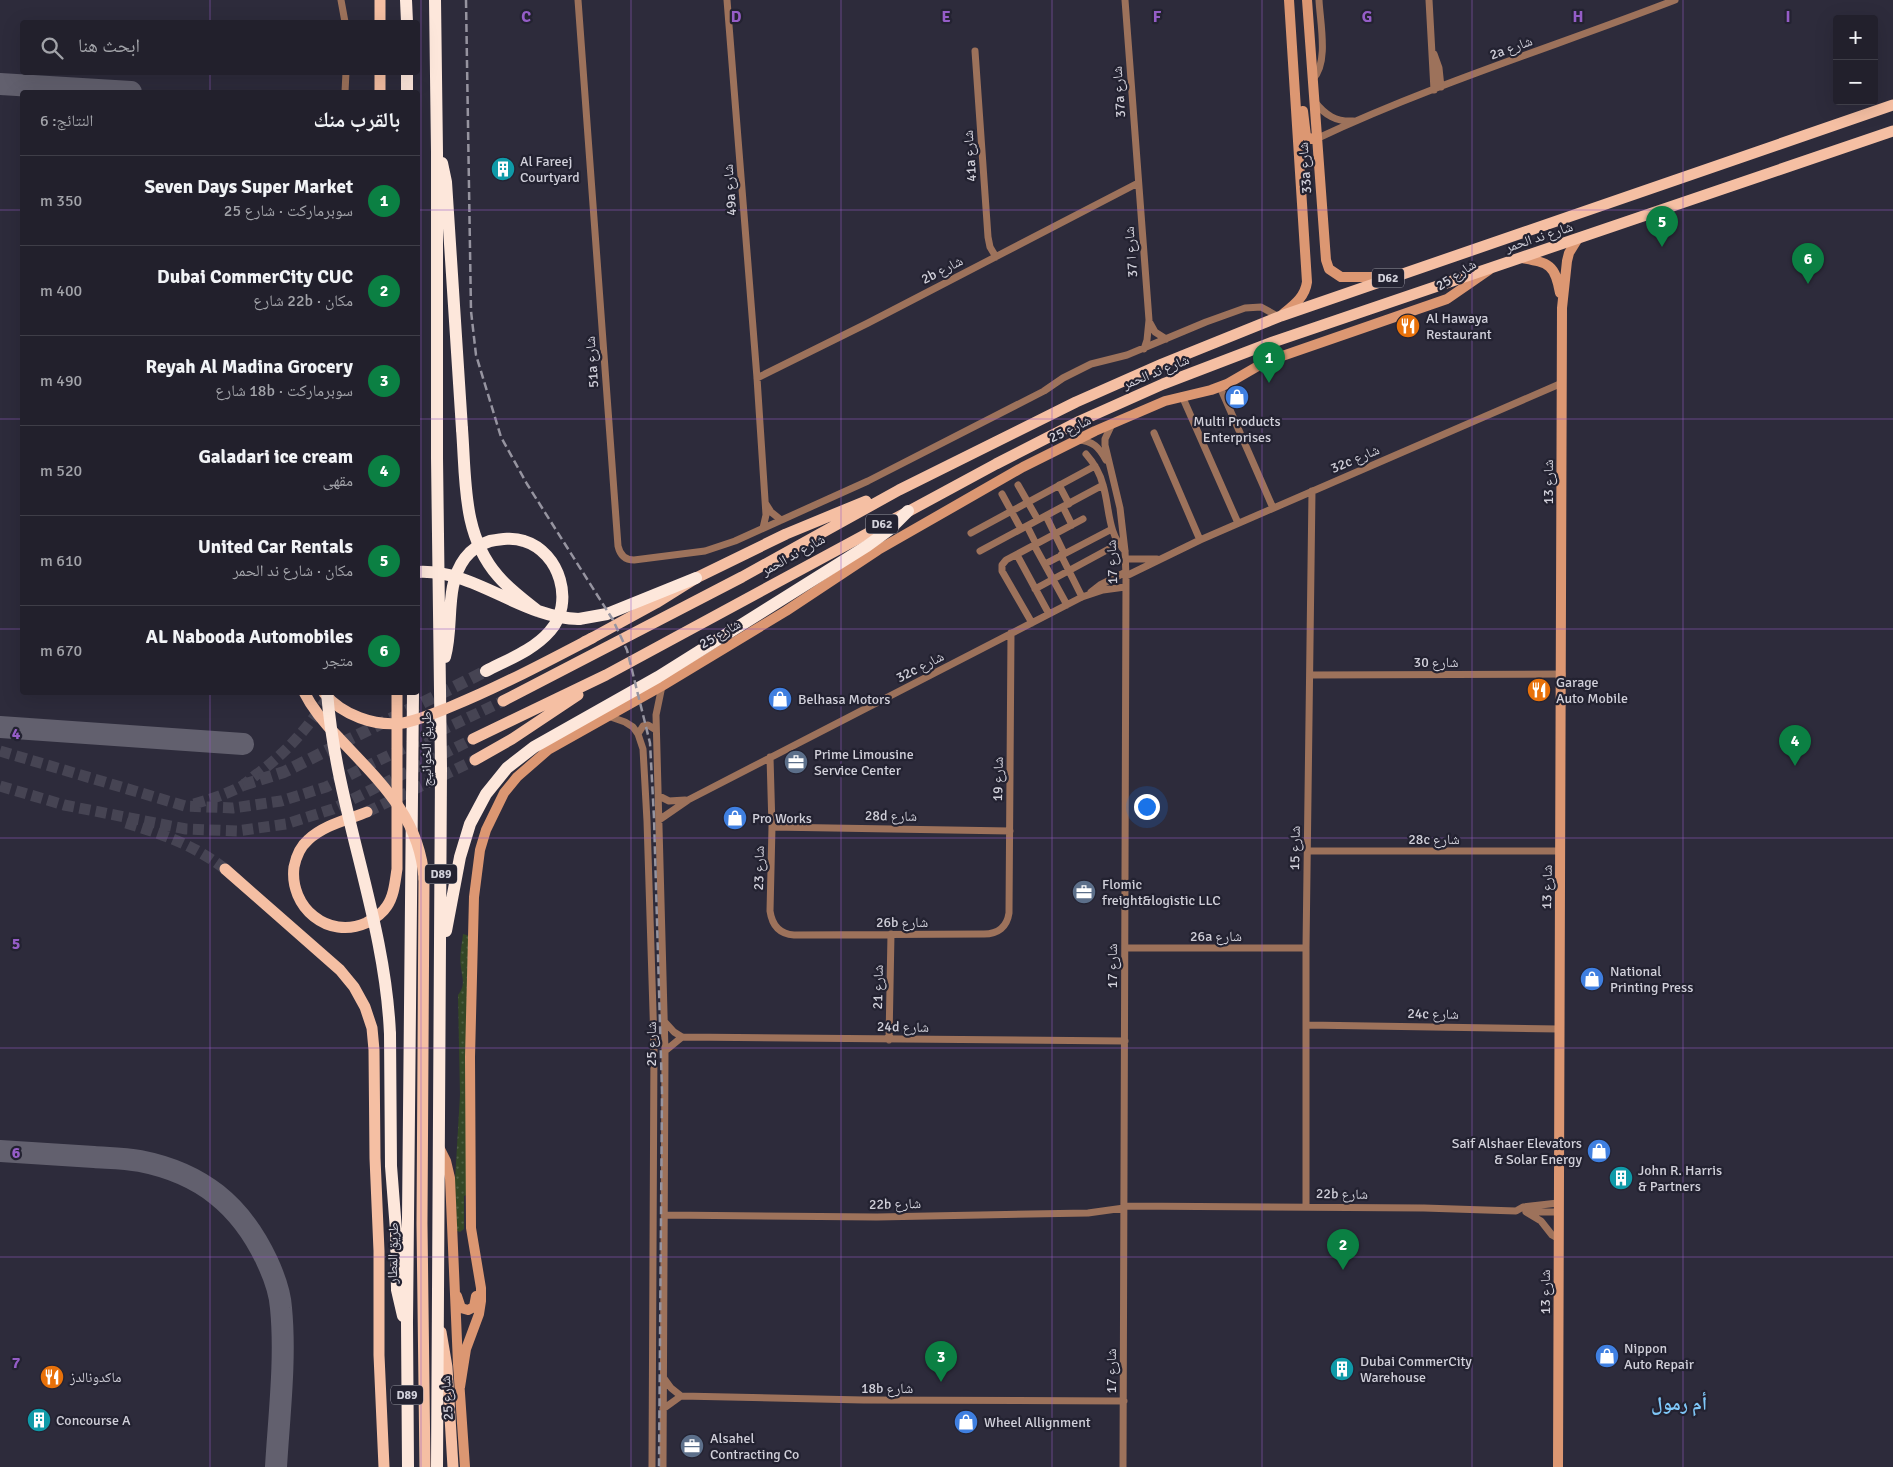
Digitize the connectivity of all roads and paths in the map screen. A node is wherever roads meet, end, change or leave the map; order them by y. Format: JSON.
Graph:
{"nodes":[{"id":1,"x":337,"y":0,"type":"edge"},
{"id":2,"x":341,"y":0,"type":"edge"},
{"id":3,"x":380,"y":0,"type":"edge"},
{"id":4,"x":406,"y":0,"type":"edge"},
{"id":5,"x":435,"y":0,"type":"edge"},
{"id":6,"x":578,"y":0,"type":"edge"},
{"id":7,"x":727,"y":0,"type":"edge"},
{"id":8,"x":1125,"y":0,"type":"edge"},
{"id":9,"x":1289,"y":0,"type":"edge"},
{"id":10,"x":1307,"y":0,"type":"edge"},
{"id":11,"x":1319,"y":0,"type":"edge"},
{"id":12,"x":1429,"y":0,"type":"edge"},
{"id":13,"x":1676,"y":0,"type":"edge"},
{"id":14,"x":340,"y":20,"type":"edge"},
{"id":15,"x":345,"y":20,"type":"edge"},
{"id":16,"x":380,"y":20,"type":"edge"},
{"id":17,"x":407,"y":20,"type":"edge"},
{"id":18,"x":1292,"y":42,"type":"junction"},
{"id":19,"x":975,"y":51,"type":"dead end"},
{"id":20,"x":1433,"y":51,"type":"junction"},
{"id":21,"x":346,"y":75,"type":"edge"},
{"id":22,"x":350,"y":75,"type":"edge"},
{"id":23,"x":380,"y":75,"type":"edge"},
{"id":24,"x":407,"y":75,"type":"edge"},
{"id":25,"x":1312,"y":79,"type":"junction"},
{"id":26,"x":1441,"y":87,"type":"junction"},
{"id":27,"x":345,"y":90,"type":"edge"},
{"id":28,"x":350,"y":90,"type":"edge"},
{"id":29,"x":380,"y":90,"type":"edge"},
{"id":30,"x":407,"y":90,"type":"edge"},
{"id":31,"x":1434,"y":90,"type":"junction"},
{"id":32,"x":1314,"y":99,"type":"junction"},
{"id":33,"x":1893,"y":104,"type":"edge"},
{"id":34,"x":1356,"y":120,"type":"junction"},
{"id":35,"x":1893,"y":131,"type":"edge"},
{"id":36,"x":1316,"y":138,"type":"junction"},
{"id":37,"x":437,"y":152,"type":"junction"},
{"id":38,"x":1138,"y":183,"type":"junction"},
{"id":39,"x":1577,"y":240,"type":"junction"},
{"id":40,"x":996,"y":257,"type":"junction"},
{"id":41,"x":1522,"y":258,"type":"junction"},
{"id":42,"x":1492,"y":268,"type":"junction"},
{"id":43,"x":1390,"y":278,"type":"junction"},
{"id":44,"x":1562,"y":308,"type":"junction"},
{"id":45,"x":1280,"y":316,"type":"junction"},
{"id":46,"x":1149,"y":320,"type":"junction"},
{"id":47,"x":1166,"y":339,"type":"junction"},
{"id":48,"x":1144,"y":349,"type":"junction"},
{"id":49,"x":757,"y":378,"type":"junction"},
{"id":50,"x":1562,"y":383,"type":"junction"},
{"id":51,"x":1220,"y":387,"type":"junction"},
{"id":52,"x":1182,"y":396,"type":"junction"},
{"id":53,"x":1112,"y":424,"type":"junction"},
{"id":54,"x":1154,"y":433,"type":"dead end"},
{"id":55,"x":1078,"y":440,"type":"junction"},
{"id":56,"x":1086,"y":454,"type":"dead end"},
{"id":57,"x":1095,"y":466,"type":"junction"},
{"id":58,"x":1109,"y":467,"type":"junction"},
{"id":59,"x":1018,"y":485,"type":"dead end"},
{"id":60,"x":1059,"y":485,"type":"junction"},
{"id":61,"x":1103,"y":485,"type":"junction"},
{"id":62,"x":899,"y":490,"type":"junction"},
{"id":63,"x":1312,"y":491,"type":"junction"},
{"id":64,"x":1002,"y":494,"type":"dead end"},
{"id":65,"x":764,"y":499,"type":"junction"},
{"id":66,"x":1028,"y":502,"type":"junction"},
{"id":67,"x":1066,"y":505,"type":"junction"},
{"id":68,"x":1273,"y":508,"type":"junction"},
{"id":69,"x":908,"y":511,"type":"junction"},
{"id":70,"x":1011,"y":511,"type":"junction"},
{"id":71,"x":1046,"y":516,"type":"junction"},
{"id":72,"x":1082,"y":519,"type":"dead end"},
{"id":73,"x":781,"y":520,"type":"junction"},
{"id":74,"x":1038,"y":520,"type":"junction"},
{"id":75,"x":1238,"y":523,"type":"junction"},
{"id":76,"x":1072,"y":525,"type":"junction"},
{"id":77,"x":763,"y":528,"type":"junction"},
{"id":78,"x":1024,"y":528,"type":"junction"},
{"id":79,"x":1112,"y":529,"type":"junction"},
{"id":80,"x":971,"y":533,"type":"dead end"},
{"id":81,"x":1055,"y":534,"type":"junction"},
{"id":82,"x":1200,"y":540,"type":"junction"},
{"id":83,"x":1035,"y":544,"type":"junction"},
{"id":84,"x":1118,"y":544,"type":"junction"},
{"id":85,"x":980,"y":551,"type":"dead end"},
{"id":86,"x":1125,"y":551,"type":"junction"},
{"id":87,"x":1063,"y":554,"type":"junction"},
{"id":88,"x":1016,"y":555,"type":"junction"},
{"id":89,"x":1125,"y":559,"type":"junction"},
{"id":90,"x":1158,"y":559,"type":"junction"},
{"id":91,"x":1044,"y":564,"type":"junction"},
{"id":92,"x":1069,"y":571,"type":"junction"},
{"id":93,"x":420,"y":572,"type":"edge"},
{"id":94,"x":1126,"y":574,"type":"junction"},
{"id":95,"x":696,"y":578,"type":"junction"},
{"id":96,"x":1053,"y":579,"type":"junction"},
{"id":97,"x":1126,"y":587,"type":"junction"},
{"id":98,"x":1035,"y":589,"type":"junction"},
{"id":99,"x":1084,"y":596,"type":"junction"},
{"id":100,"x":1067,"y":605,"type":"junction"},
{"id":101,"x":538,"y":611,"type":"junction"},
{"id":102,"x":1049,"y":614,"type":"junction"},
{"id":103,"x":1032,"y":623,"type":"junction"},
{"id":104,"x":1011,"y":634,"type":"junction"},
{"id":105,"x":440,"y":671,"type":"junction"},
{"id":106,"x":486,"y":671,"type":"tunnel mouth"},
{"id":107,"x":1562,"y":674,"type":"junction"},
{"id":108,"x":606,"y":675,"type":"junction"},
{"id":109,"x":1310,"y":675,"type":"junction"},
{"id":110,"x":662,"y":686,"type":"junction"},
{"id":111,"x":306,"y":695,"type":"edge"},
{"id":112,"x":327,"y":695,"type":"edge"},
{"id":113,"x":327,"y":695,"type":"edge"},
{"id":114,"x":397,"y":695,"type":"edge"},
{"id":115,"x":412,"y":695,"type":"edge"},
{"id":116,"x":504,"y":701,"type":"tunnel mouth"},
{"id":117,"x":608,"y":716,"type":"junction"},
{"id":118,"x":656,"y":730,"type":"junction"},
{"id":119,"x":638,"y":734,"type":"junction"},
{"id":120,"x":473,"y":739,"type":"tunnel mouth"},
{"id":121,"x":770,"y":757,"type":"junction"},
{"id":122,"x":475,"y":760,"type":"tunnel mouth"},
{"id":123,"x":659,"y":796,"type":"junction"},
{"id":124,"x":688,"y":800,"type":"junction"},
{"id":125,"x":367,"y":812,"type":"tunnel mouth"},
{"id":126,"x":659,"y":820,"type":"junction"},
{"id":127,"x":772,"y":827,"type":"junction"},
{"id":128,"x":1010,"y":831,"type":"junction"},
{"id":129,"x":1561,"y":850,"type":"junction"},
{"id":130,"x":1308,"y":851,"type":"junction"},
{"id":131,"x":225,"y":869,"type":"tunnel mouth"},
{"id":132,"x":1006,"y":924,"type":"joint"},
{"id":133,"x":891,"y":934,"type":"junction"},
{"id":134,"x":794,"y":935,"type":"joint"},
{"id":135,"x":441,"y":948,"type":"junction"},
{"id":136,"x":1125,"y":948,"type":"junction"},
{"id":137,"x":1306,"y":948,"type":"junction"},
{"id":138,"x":664,"y":1021,"type":"junction"},
{"id":139,"x":1307,"y":1025,"type":"junction"},
{"id":140,"x":1559,"y":1029,"type":"junction"},
{"id":141,"x":682,"y":1037,"type":"junction"},
{"id":142,"x":409,"y":1040,"type":"joint"},
{"id":143,"x":890,"y":1040,"type":"junction"},
{"id":144,"x":1125,"y":1041,"type":"junction"},
{"id":145,"x":665,"y":1051,"type":"junction"},
{"id":146,"x":440,"y":1149,"type":"junction"},
{"id":147,"x":1306,"y":1206,"type":"junction"},
{"id":148,"x":1124,"y":1207,"type":"junction"},
{"id":149,"x":1559,"y":1208,"type":"junction"},
{"id":150,"x":1516,"y":1210,"type":"junction"},
{"id":151,"x":1526,"y":1212,"type":"junction"},
{"id":152,"x":665,"y":1215,"type":"junction"},
{"id":153,"x":1559,"y":1239,"type":"junction"},
{"id":154,"x":478,"y":1270,"type":"junction"},
{"id":155,"x":454,"y":1290,"type":"junction"},
{"id":156,"x":438,"y":1320,"type":"junction"},
{"id":157,"x":407,"y":1323,"type":"junction"},
{"id":158,"x":663,"y":1377,"type":"junction"},
{"id":159,"x":460,"y":1388,"type":"junction"},
{"id":160,"x":681,"y":1396,"type":"junction"},
{"id":161,"x":1124,"y":1401,"type":"junction"},
{"id":162,"x":663,"y":1409,"type":"junction"},
{"id":163,"x":384,"y":1467,"type":"edge"},
{"id":164,"x":408,"y":1467,"type":"edge"},
{"id":165,"x":425,"y":1467,"type":"edge"},
{"id":166,"x":437,"y":1467,"type":"edge"},
{"id":167,"x":453,"y":1467,"type":"edge"},
{"id":168,"x":465,"y":1467,"type":"edge"},
{"id":169,"x":652,"y":1467,"type":"edge"},
{"id":170,"x":663,"y":1467,"type":"edge"},
{"id":171,"x":1123,"y":1467,"type":"edge"},
{"id":172,"x":1558,"y":1467,"type":"edge"}],
"edges":[{"from":1,"to":14,"type":"street"},
{"from":2,"to":15,"type":"street"},
{"from":3,"to":16,"type":"main road"},
{"from":4,"to":17,"type":"highway"},
{"from":5,"to":37,"type":"highway","name":"طريق الخوانيج","number":"D89"},
{"from":6,"to":77,"type":"street","name":"51a شارع"},
{"from":7,"to":49,"type":"street","name":"49a شارع"},
{"from":8,"to":38,"type":"street","name":"37a شارع"},
{"from":9,"to":18,"type":"street","name":"33a شارع"},
{"from":10,"to":25,"type":"street","name":"33a شارع"},
{"from":11,"to":25,"type":"street"},
{"from":12,"to":20,"type":"street"},
{"from":13,"to":26,"type":"street","name":"2a شارع"},
{"from":18,"to":36,"type":"street"},
{"from":18,"to":45,"type":"street","name":"33a شارع"},
{"from":19,"to":40,"type":"street","name":"41a شارع"},
{"from":20,"to":26,"type":"street"},
{"from":20,"to":31,"type":"street"},
{"from":21,"to":27,"type":"street"},
{"from":22,"to":28,"type":"street"},
{"from":23,"to":29,"type":"main road"},
{"from":24,"to":30,"type":"highway"},
{"from":25,"to":32,"type":"street","name":"33a شارع"},
{"from":26,"to":31,"type":"street","name":"2a شارع"},
{"from":31,"to":34,"type":"street","name":"2a شارع"},
{"from":32,"to":34,"type":"street","name":"2a شارع"},
{"from":32,"to":36,"type":"street","name":"33a شارع"},
{"from":33,"to":43,"type":"main road","name":"شارع ند الحمر","number":"D62"},
{"from":34,"to":36,"type":"street","name":"2a شارع"},
{"from":35,"to":39,"type":"main road","name":"شارع ند الحمر","number":"D62"},
{"from":36,"to":43,"type":"street","name":"33a شارع"},
{"from":37,"to":101,"type":"highway","bridge":true},
{"from":37,"to":105,"type":"highway","name":"طريق الخوانيج","number":"D89"},
{"from":38,"to":40,"type":"street","name":"2b شارع"},
{"from":38,"to":46,"type":"street","name":"شارع ا 37"},
{"from":39,"to":41,"type":"main road","name":"شارع ند الحمر","number":"D62"},
{"from":39,"to":44,"type":"street","name":"شارع 13"},
{"from":40,"to":49,"type":"street","name":"2b شارع"},
{"from":41,"to":42,"type":"main road","name":"شارع ند الحمر","number":"D62"},
{"from":41,"to":44,"type":"street","name":"شارع 13"},
{"from":42,"to":51,"type":"street","name":"شارع 25"},
{"from":42,"to":69,"type":"main road","name":"شارع ند الحمر","number":"D62"},
{"from":43,"to":45,"type":"main road","name":"شارع ند الحمر","number":"D62"},
{"from":44,"to":50,"type":"street","name":"شارع 13"},
{"from":45,"to":47,"type":"street","name":"51a شارع"},
{"from":45,"to":62,"type":"main road","name":"شارع ند الحمر","number":"D62"},
{"from":46,"to":47,"type":"street"},
{"from":46,"to":48,"type":"street","name":"شارع ا 37"},
{"from":47,"to":48,"type":"street","name":"51a شارع"},
{"from":48,"to":73,"type":"street","name":"51a شارع"},
{"from":49,"to":65,"type":"street","name":"49a شارع"},
{"from":50,"to":63,"type":"street","name":"32c شارع"},
{"from":50,"to":107,"type":"street","name":"شارع 13"},
{"from":51,"to":52,"type":"street","name":"شارع 25"},
{"from":51,"to":68,"type":"street"},
{"from":52,"to":53,"type":"street","name":"شارع 25"},
{"from":52,"to":75,"type":"street"},
{"from":53,"to":55,"type":"street","name":"شارع 25"},
{"from":53,"to":58,"type":"street","name":"شارع 17"},
{"from":54,"to":82,"type":"street"},
{"from":55,"to":58,"type":"street","name":"شارع 17"},
{"from":55,"to":110,"type":"street","name":"شارع 25"},
{"from":56,"to":57,"type":"street"},
{"from":57,"to":60,"type":"street"},
{"from":57,"to":61,"type":"street"},
{"from":58,"to":86,"type":"street","name":"شارع 17"},
{"from":59,"to":66,"type":"street"},
{"from":60,"to":66,"type":"street"},
{"from":60,"to":67,"type":"street"},
{"from":61,"to":67,"type":"street"},
{"from":61,"to":79,"type":"street"},
{"from":62,"to":95,"type":"main road"},
{"from":62,"to":116,"type":"main road","name":"شارع ند الحمر","number":"D62"},
{"from":63,"to":68,"type":"street","name":"32c شارع"},
{"from":63,"to":109,"type":"street","name":"شارع 15"},
{"from":64,"to":70,"type":"street"},
{"from":65,"to":73,"type":"street"},
{"from":65,"to":77,"type":"street","name":"49a شارع"},
{"from":66,"to":70,"type":"street"},
{"from":66,"to":74,"type":"street"},
{"from":67,"to":71,"type":"street"},
{"from":67,"to":76,"type":"street"},
{"from":68,"to":75,"type":"street","name":"32c شارع"},
{"from":69,"to":108,"type":"main road","name":"شارع ند الحمر","number":"D62"},
{"from":69,"to":135,"type":"highway"},
{"from":70,"to":78,"type":"street"},
{"from":70,"to":80,"type":"street"},
{"from":71,"to":74,"type":"street"},
{"from":71,"to":81,"type":"street"},
{"from":72,"to":76,"type":"street"},
{"from":73,"to":77,"type":"street","name":"51a شارع"},
{"from":74,"to":78,"type":"street"},
{"from":75,"to":82,"type":"street","name":"32c شارع"},
{"from":76,"to":81,"type":"street"},
{"from":78,"to":83,"type":"street"},
{"from":78,"to":85,"type":"street"},
{"from":79,"to":84,"type":"street"},
{"from":79,"to":87,"type":"street"},
{"from":81,"to":83,"type":"street"},
{"from":81,"to":87,"type":"street"},
{"from":82,"to":90,"type":"street","name":"32c شارع"},
{"from":83,"to":88,"type":"street"},
{"from":83,"to":91,"type":"street"},
{"from":84,"to":86,"type":"street"},
{"from":84,"to":92,"type":"street"},
{"from":86,"to":89,"type":"street","name":"شارع 17"},
{"from":87,"to":91,"type":"street"},
{"from":87,"to":92,"type":"street"},
{"from":88,"to":98,"type":"street"},
{"from":88,"to":103,"type":"street"},
{"from":89,"to":90,"type":"street","name":"32c شارع"},
{"from":89,"to":94,"type":"street","name":"شارع 17"},
{"from":90,"to":94,"type":"street","name":"32c شارع"},
{"from":91,"to":96,"type":"street"},
{"from":92,"to":96,"type":"street"},
{"from":92,"to":99,"type":"street"},
{"from":93,"to":101,"type":"highway","bridge":true},
{"from":94,"to":97,"type":"street","name":"شارع 17"},
{"from":94,"to":99,"type":"street","name":"32c شارع"},
{"from":95,"to":101,"type":"highway","bridge":true},
{"from":95,"to":112,"type":"main road","bridge":true},
{"from":96,"to":98,"type":"street"},
{"from":96,"to":100,"type":"street"},
{"from":97,"to":99,"type":"street","name":"32c شارع"},
{"from":97,"to":136,"type":"street","name":"شارع 17"},
{"from":98,"to":102,"type":"street"},
{"from":99,"to":100,"type":"street","name":"32c شارع"},
{"from":100,"to":102,"type":"street","name":"32c شارع"},
{"from":102,"to":103,"type":"street","name":"32c شارع"},
{"from":103,"to":104,"type":"street","name":"32c شارع"},
{"from":104,"to":121,"type":"street","name":"32c شارع"},
{"from":104,"to":128,"type":"street","name":"شارع 19"},
{"from":105,"to":106,"type":"highway"},
{"from":105,"to":135,"type":"highway","name":"طريق الخوانيج","number":"D89"},
{"from":107,"to":109,"type":"street","name":"شارع 30"},
{"from":107,"to":129,"type":"street","name":"شارع 13"},
{"from":108,"to":120,"type":"main road","name":"شارع ند الحمر","number":"D62"},
{"from":108,"to":122,"type":"main road"},
{"from":109,"to":130,"type":"street","name":"شارع 15"},
{"from":110,"to":117,"type":"street"},
{"from":110,"to":118,"type":"street","name":"شارع 25"},
{"from":111,"to":165,"type":"main road","bridge":true},
{"from":113,"to":157,"type":"highway","bridge":true},
{"from":114,"to":125,"type":"main road"},
{"from":115,"to":142,"type":"highway","name":"طريق الخوانيج","number":"D89"},
{"from":117,"to":119,"type":"street"},
{"from":117,"to":154,"type":"street"},
{"from":118,"to":119,"type":"street"},
{"from":118,"to":123,"type":"street","name":"شارع 25"},
{"from":119,"to":169,"type":"street","name":"شارع 25"},
{"from":121,"to":124,"type":"street","name":"32c شارع"},
{"from":121,"to":127,"type":"street","name":"شارع 23"},
{"from":123,"to":124,"type":"street"},
{"from":123,"to":126,"type":"street","name":"شارع 25"},
{"from":124,"to":126,"type":"street","name":"32c شارع"},
{"from":126,"to":138,"type":"street","name":"شارع 25"},
{"from":127,"to":128,"type":"street","name":"28d شارع"},
{"from":127,"to":134,"type":"street","name":"شارع 23"},
{"from":128,"to":132,"type":"street","name":"شارع 19"},
{"from":129,"to":130,"type":"street","name":"28c شارع"},
{"from":129,"to":140,"type":"street","name":"شارع 13"},
{"from":130,"to":137,"type":"street","name":"شارع 15"},
{"from":131,"to":163,"type":"main road"},
{"from":132,"to":133,"type":"street","name":"26b شارع"},
{"from":133,"to":134,"type":"street","name":"26b شارع"},
{"from":133,"to":143,"type":"street","name":"شارع 21"},
{"from":135,"to":146,"type":"highway","name":"طريق الخوانيج","number":"D89"},
{"from":136,"to":137,"type":"street","name":"26a شارع"},
{"from":136,"to":144,"type":"street","name":"شارع 17"},
{"from":137,"to":139,"type":"street","name":"شارع 15"},
{"from":138,"to":141,"type":"street"},
{"from":138,"to":145,"type":"street","name":"شارع 25"},
{"from":139,"to":140,"type":"street","name":"24c شارع"},
{"from":139,"to":147,"type":"street","name":"شارع 15"},
{"from":140,"to":149,"type":"street","name":"شارع 13"},
{"from":141,"to":143,"type":"street","name":"24d شارع"},
{"from":141,"to":145,"type":"street"},
{"from":142,"to":157,"type":"highway","name":"طريق المطار","number":"D89"},
{"from":143,"to":144,"type":"street","name":"24d شارع"},
{"from":144,"to":148,"type":"street","name":"شارع 17"},
{"from":145,"to":152,"type":"street","name":"شارع 25"},
{"from":146,"to":155,"type":"street","name":"شارع 25"},
{"from":146,"to":156,"type":"highway","number":"D89"},
{"from":147,"to":148,"type":"street","name":"22b شارع"},
{"from":147,"to":150,"type":"street","name":"22b شارع"},
{"from":148,"to":152,"type":"street","name":"22b شارع"},
{"from":148,"to":161,"type":"street","name":"شارع 17"},
{"from":149,"to":150,"type":"street","name":"22b شارع"},
{"from":149,"to":151,"type":"street"},
{"from":149,"to":153,"type":"street","name":"شارع 13"},
{"from":150,"to":151,"type":"street"},
{"from":151,"to":153,"type":"street"},
{"from":152,"to":158,"type":"street","name":"شارع 25"},
{"from":153,"to":172,"type":"street","name":"شارع 13"},
{"from":154,"to":155,"type":"street"},
{"from":154,"to":159,"type":"street"},
{"from":155,"to":159,"type":"street","name":"شارع 25"},
{"from":156,"to":166,"type":"highway","number":"D89"},
{"from":156,"to":167,"type":"main road"},
{"from":157,"to":164,"type":"highway","name":"طريق المطار","number":"D89"},
{"from":158,"to":160,"type":"street"},
{"from":158,"to":162,"type":"street","name":"شارع 25"},
{"from":159,"to":168,"type":"street","name":"شارع 25"},
{"from":160,"to":161,"type":"street","name":"18b شارع"},
{"from":160,"to":162,"type":"street"},
{"from":161,"to":171,"type":"street","name":"شارع 17"},
{"from":162,"to":170,"type":"street","name":"شارع 25"}]}
